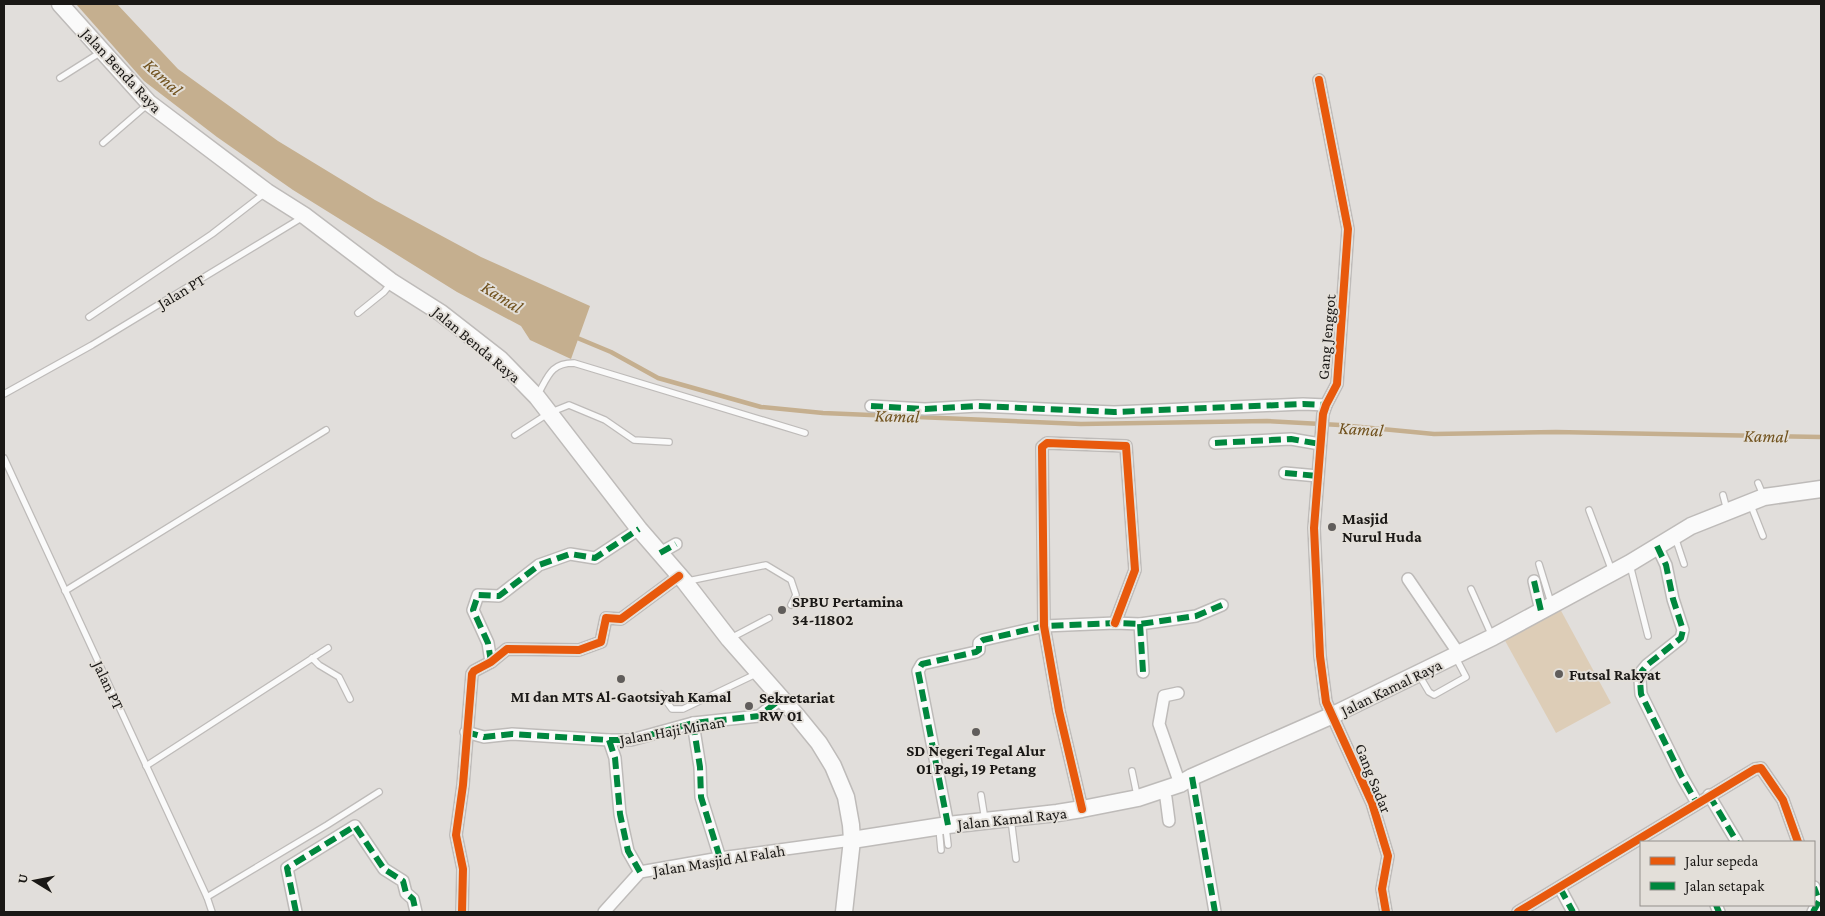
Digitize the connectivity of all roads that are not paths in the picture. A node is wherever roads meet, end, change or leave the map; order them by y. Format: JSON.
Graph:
{"nodes":[{"id":1,"x":60,"y":4,"type":"edge"},
{"id":2,"x":102,"y":51,"type":"junction"},
{"id":3,"x":60,"y":78,"type":"dead end"},
{"id":4,"x":1319,"y":80,"type":"dead end"},
{"id":5,"x":149,"y":103,"type":"junction"},
{"id":6,"x":103,"y":143,"type":"dead end"},
{"id":7,"x":267,"y":192,"type":"junction"},
{"id":8,"x":305,"y":216,"type":"junction"},
{"id":9,"x":392,"y":282,"type":"junction"},
{"id":10,"x":358,"y":313,"type":"dead end"},
{"id":11,"x":89,"y":317,"type":"dead end"},
{"id":12,"x":4,"y":394,"type":"edge"},
{"id":13,"x":537,"y":397,"type":"junction"},
{"id":14,"x":872,"y":406,"type":"dead end"},
{"id":15,"x":1324,"y":409,"type":"junction"},
{"id":16,"x":549,"y":413,"type":"junction"},
{"id":17,"x":326,"y":430,"type":"dead end"},
{"id":18,"x":805,"y":433,"type":"dead end"},
{"id":19,"x":515,"y":435,"type":"dead end"},
{"id":20,"x":1321,"y":439,"type":"junction"},
{"id":21,"x":669,"y":442,"type":"dead end"},
{"id":22,"x":1215,"y":442,"type":"dead end"},
{"id":23,"x":4,"y":458,"type":"edge"},
{"id":24,"x":1285,"y":473,"type":"dead end"},
{"id":25,"x":1318,"y":476,"type":"junction"},
{"id":26,"x":1821,"y":489,"type":"edge"},
{"id":27,"x":1757,"y":494,"type":"junction"},
{"id":28,"x":1723,"y":495,"type":"dead end"},
{"id":29,"x":1589,"y":510,"type":"dead end"},
{"id":30,"x":1728,"y":512,"type":"junction"},
{"id":31,"x":639,"y":529,"type":"junction"},
{"id":32,"x":1675,"y":536,"type":"junction"},
{"id":33,"x":1763,"y":536,"type":"dead end"},
{"id":34,"x":1658,"y":546,"type":"junction"},
{"id":35,"x":1630,"y":563,"type":"junction"},
{"id":36,"x":1539,"y":564,"type":"dead end"},
{"id":37,"x":1684,"y":564,"type":"dead end"},
{"id":38,"x":1612,"y":571,"type":"junction"},
{"id":39,"x":1408,"y":579,"type":"dead end"},
{"id":40,"x":685,"y":580,"type":"junction"},
{"id":41,"x":1534,"y":581,"type":"dead end"},
{"id":42,"x":1471,"y":589,"type":"dead end"},
{"id":43,"x":65,"y":591,"type":"junction"},
{"id":44,"x":791,"y":605,"type":"dead end"},
{"id":45,"x":1222,"y":605,"type":"dead end"},
{"id":46,"x":1546,"y":608,"type":"junction"},
{"id":47,"x":769,"y":618,"type":"dead end"},
{"id":48,"x":1115,"y":622,"type":"junction"},
{"id":49,"x":1140,"y":624,"type":"junction"},
{"id":50,"x":1044,"y":626,"type":"junction"},
{"id":51,"x":1648,"y":636,"type":"dead end"},
{"id":52,"x":1493,"y":638,"type":"junction"},
{"id":53,"x":729,"y":639,"type":"junction"},
{"id":54,"x":328,"y":648,"type":"dead end"},
{"id":55,"x":1457,"y":655,"type":"junction"},
{"id":56,"x":312,"y":658,"type":"junction"},
{"id":57,"x":491,"y":662,"type":"junction"},
{"id":58,"x":759,"y":672,"type":"junction"},
{"id":59,"x":1143,"y":672,"type":"dead end"},
{"id":60,"x":1418,"y":674,"type":"junction"},
{"id":61,"x":1178,"y":693,"type":"dead end"},
{"id":62,"x":661,"y":694,"type":"dead end"},
{"id":63,"x":782,"y":698,"type":"junction"},
{"id":64,"x":350,"y":699,"type":"dead end"},
{"id":65,"x":1333,"y":715,"type":"junction"},
{"id":66,"x":693,"y":723,"type":"junction"},
{"id":67,"x":466,"y":732,"type":"junction"},
{"id":68,"x":609,"y":740,"type":"junction"},
{"id":69,"x":146,"y":766,"type":"junction"},
{"id":70,"x":1132,"y":771,"type":"dead end"},
{"id":71,"x":1186,"y":780,"type":"junction"},
{"id":72,"x":1162,"y":790,"type":"junction"},
{"id":73,"x":379,"y":792,"type":"dead end"},
{"id":74,"x":981,"y":795,"type":"dead end"},
{"id":75,"x":1709,"y":795,"type":"junction"},
{"id":76,"x":1138,"y":798,"type":"junction"},
{"id":77,"x":1698,"y":803,"type":"junction"},
{"id":78,"x":1082,"y":809,"type":"junction"},
{"id":79,"x":1011,"y":818,"type":"junction"},
{"id":80,"x":985,"y":821,"type":"junction"},
{"id":81,"x":1168,"y":821,"type":"dead end"},
{"id":82,"x":944,"y":825,"type":"junction"},
{"id":83,"x":852,"y":840,"type":"junction"},
{"id":84,"x":1736,"y":841,"type":"edge"},
{"id":85,"x":1798,"y":841,"type":"edge"},
{"id":86,"x":948,"y":845,"type":"dead end"},
{"id":87,"x":941,"y":850,"type":"dead end"},
{"id":88,"x":720,"y":858,"type":"junction"},
{"id":89,"x":1016,"y":860,"type":"dead end"},
{"id":90,"x":640,"y":872,"type":"junction"},
{"id":91,"x":1560,"y":888,"type":"junction"},
{"id":92,"x":1815,"y":890,"type":"edge"},
{"id":93,"x":207,"y":897,"type":"junction"},
{"id":94,"x":212,"y":912,"type":"edge"},
{"id":95,"x":296,"y":912,"type":"edge"},
{"id":96,"x":416,"y":912,"type":"edge"},
{"id":97,"x":462,"y":912,"type":"edge"},
{"id":98,"x":604,"y":912,"type":"edge"},
{"id":99,"x":844,"y":912,"type":"edge"},
{"id":100,"x":1215,"y":912,"type":"edge"},
{"id":101,"x":1386,"y":912,"type":"edge"},
{"id":102,"x":1518,"y":912,"type":"edge"},
{"id":103,"x":1572,"y":912,"type":"edge"},
{"id":104,"x":1813,"y":912,"type":"edge"}],
"edges":[{"from":1,"to":2,"type":"main road","name":"Jalan Benda Raya"},
{"from":2,"to":3,"type":"lane"},
{"from":2,"to":5,"type":"main road","name":"Jalan Benda Raya"},
{"from":4,"to":15,"type":"street","name":"Gang Jenggot"},
{"from":5,"to":6,"type":"lane"},
{"from":5,"to":7,"type":"main road","name":"Jalan Benda Raya"},
{"from":7,"to":8,"type":"main road","name":"Jalan Benda Raya"},
{"from":7,"to":11,"type":"lane"},
{"from":8,"to":9,"type":"main road","name":"Jalan Benda Raya"},
{"from":8,"to":12,"type":"lane","name":"Jalan PT"},
{"from":9,"to":10,"type":"lane"},
{"from":9,"to":13,"type":"main road","name":"Jalan Benda Raya"},
{"from":13,"to":16,"type":"main road","name":"Jalan Benda Raya"},
{"from":13,"to":18,"type":"lane"},
{"from":14,"to":15,"type":"street"},
{"from":15,"to":20,"type":"street","name":"Gang Jenggot"},
{"from":16,"to":19,"type":"lane"},
{"from":16,"to":21,"type":"lane"},
{"from":16,"to":31,"type":"main road","name":"Jalan Benda Raya"},
{"from":17,"to":43,"type":"lane"},
{"from":20,"to":22,"type":"street"},
{"from":20,"to":25,"type":"street","name":"Gang Jenggot"},
{"from":23,"to":43,"type":"lane","name":"Jalan PT"},
{"from":24,"to":25,"type":"street"},
{"from":25,"to":65,"type":"street","name":"Gang Jenggot"},
{"from":26,"to":27,"type":"main road","name":"Jalan Kamal Raya"},
{"from":27,"to":30,"type":"main road","name":"Jalan Kamal Raya"},
{"from":27,"to":33,"type":"lane"},
{"from":28,"to":30,"type":"lane"},
{"from":29,"to":38,"type":"lane"},
{"from":30,"to":32,"type":"main road","name":"Jalan Kamal Raya"},
{"from":31,"to":40,"type":"main road","name":"Jalan Benda Raya"},
{"from":31,"to":57,"type":"street"},
{"from":32,"to":34,"type":"main road","name":"Jalan Kamal Raya"},
{"from":32,"to":37,"type":"lane"},
{"from":34,"to":35,"type":"main road","name":"Jalan Kamal Raya"},
{"from":34,"to":77,"type":"street"},
{"from":35,"to":38,"type":"main road","name":"Jalan Kamal Raya"},
{"from":35,"to":51,"type":"lane"},
{"from":36,"to":46,"type":"lane"},
{"from":38,"to":46,"type":"main road","name":"Jalan Kamal Raya"},
{"from":39,"to":55,"type":"street"},
{"from":40,"to":44,"type":"lane"},
{"from":40,"to":53,"type":"main road","name":"Jalan Benda Raya"},
{"from":40,"to":57,"type":"street"},
{"from":41,"to":46,"type":"street"},
{"from":42,"to":52,"type":"lane"},
{"from":43,"to":69,"type":"lane","name":"Jalan PT"},
{"from":45,"to":49,"type":"street"},
{"from":46,"to":52,"type":"main road","name":"Jalan Kamal Raya"},
{"from":47,"to":53,"type":"lane"},
{"from":48,"to":49,"type":"street"},
{"from":48,"to":50,"type":"street"},
{"from":48,"to":50,"type":"street"},
{"from":49,"to":59,"type":"street"},
{"from":50,"to":78,"type":"street"},
{"from":50,"to":82,"type":"street"},
{"from":52,"to":55,"type":"main road","name":"Jalan Kamal Raya"},
{"from":53,"to":58,"type":"main road","name":"Jalan Benda Raya"},
{"from":54,"to":56,"type":"lane"},
{"from":55,"to":60,"type":"main road","name":"Jalan Kamal Raya"},
{"from":55,"to":60,"type":"lane"},
{"from":56,"to":64,"type":"lane"},
{"from":56,"to":69,"type":"lane"},
{"from":57,"to":67,"type":"street"},
{"from":58,"to":62,"type":"lane"},
{"from":58,"to":63,"type":"main road","name":"Jalan Benda Raya"},
{"from":60,"to":65,"type":"main road","name":"Jalan Kamal Raya"},
{"from":61,"to":71,"type":"street"},
{"from":63,"to":66,"type":"street","name":"Jalan Haji Minan"},
{"from":63,"to":83,"type":"main road","name":"Jalan Benda Raya"},
{"from":65,"to":71,"type":"main road","name":"Jalan Kamal Raya"},
{"from":65,"to":101,"type":"street","name":"Gang Sadar"},
{"from":66,"to":68,"type":"street","name":"Jalan Haji Minan"},
{"from":66,"to":88,"type":"street"},
{"from":67,"to":68,"type":"street","name":"Jalan Haji Minan"},
{"from":67,"to":97,"type":"street"},
{"from":68,"to":90,"type":"street"},
{"from":69,"to":93,"type":"lane","name":"Jalan PT"},
{"from":70,"to":76,"type":"lane"},
{"from":71,"to":72,"type":"main road","name":"Jalan Kamal Raya"},
{"from":71,"to":100,"type":"street"},
{"from":72,"to":76,"type":"main road","name":"Jalan Kamal Raya"},
{"from":72,"to":81,"type":"street"},
{"from":73,"to":93,"type":"lane"},
{"from":74,"to":80,"type":"lane"},
{"from":75,"to":77,"type":"street"},
{"from":75,"to":84,"type":"street"},
{"from":75,"to":85,"type":"street"},
{"from":76,"to":78,"type":"main road","name":"Jalan Kamal Raya"},
{"from":77,"to":91,"type":"street"},
{"from":78,"to":79,"type":"main road","name":"Jalan Kamal Raya"},
{"from":79,"to":80,"type":"main road","name":"Jalan Kamal Raya"},
{"from":79,"to":89,"type":"lane"},
{"from":80,"to":82,"type":"main road","name":"Jalan Kamal Raya"},
{"from":82,"to":83,"type":"main road","name":"Jalan Kamal Raya"},
{"from":82,"to":86,"type":"lane"},
{"from":82,"to":87,"type":"lane"},
{"from":83,"to":88,"type":"street","name":"Jalan Masjid Al Falah"},
{"from":83,"to":99,"type":"main road","name":"Jalan Benda Raya"},
{"from":88,"to":90,"type":"street","name":"Jalan Masjid Al Falah"},
{"from":90,"to":98,"type":"street","name":"Jalan Masjid Al Falah"},
{"from":91,"to":102,"type":"street"},
{"from":91,"to":103,"type":"street"},
{"from":92,"to":104,"type":"street"},
{"from":93,"to":94,"type":"lane","name":"Jalan PT"},
{"from":95,"to":96,"type":"street"}]}
